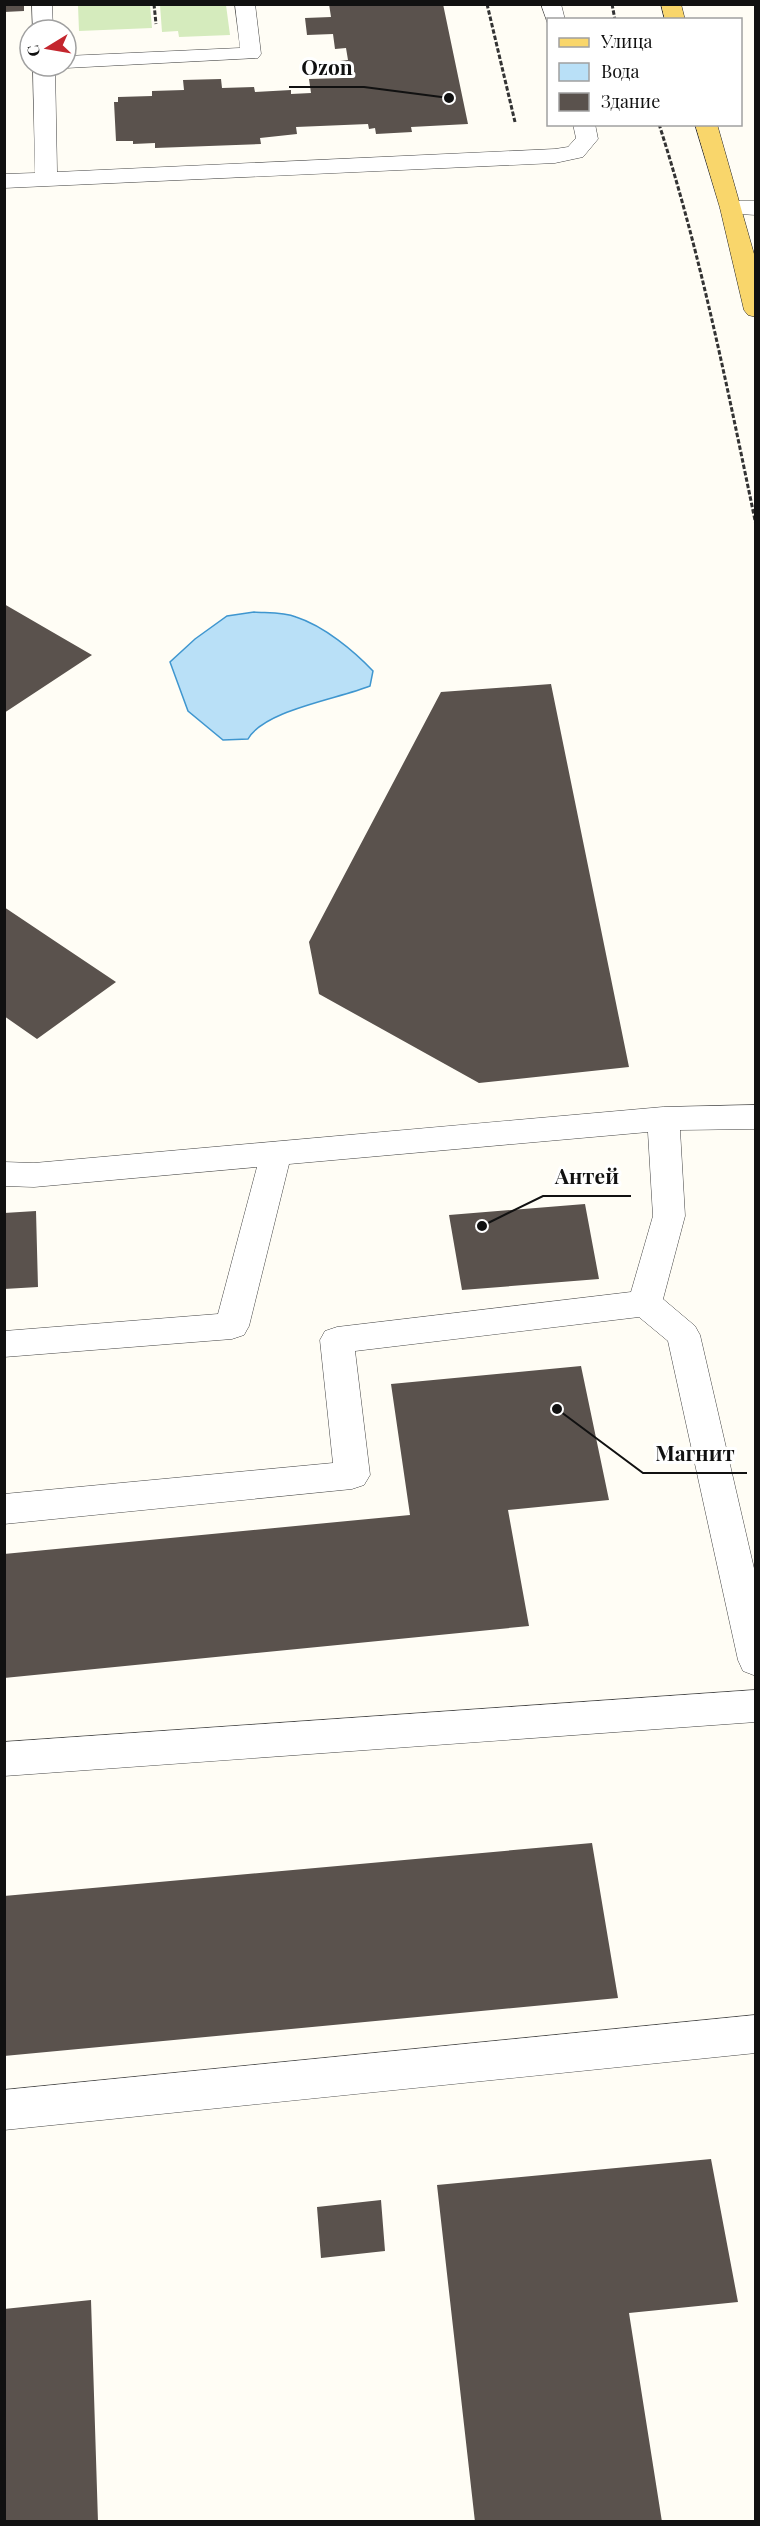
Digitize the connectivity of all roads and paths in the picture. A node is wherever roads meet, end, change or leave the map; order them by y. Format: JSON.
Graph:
{"nodes":[{"id":1,"x":245,"y":4,"type":"edge"},
{"id":2,"x":487,"y":4,"type":"edge"},
{"id":3,"x":78,"y":61,"type":"edge"},
{"id":4,"x":44,"y":78,"type":"edge"},
{"id":5,"x":585,"y":126,"type":"edge"},
{"id":6,"x":659,"y":126,"type":"edge"},
{"id":7,"x":707,"y":126,"type":"edge"},
{"id":8,"x":523,"y":158,"type":"junction"},
{"id":9,"x":46,"y":179,"type":"junction"},
{"id":10,"x":4,"y":181,"type":"edge"},
{"id":11,"x":731,"y":208,"type":"junction"},
{"id":12,"x":756,"y":208,"type":"edge"},
{"id":13,"x":756,"y":310,"type":"edge"},
{"id":14,"x":756,"y":525,"type":"edge"},
{"id":15,"x":756,"y":1117,"type":"edge"},
{"id":16,"x":663,"y":1119,"type":"junction"},
{"id":17,"x":276,"y":1153,"type":"junction"},
{"id":18,"x":4,"y":1174,"type":"edge"},
{"id":19,"x":645,"y":1303,"type":"junction"},
{"id":20,"x":4,"y":1344,"type":"edge"},
{"id":21,"x":4,"y":1509,"type":"edge"},
{"id":22,"x":756,"y":1660,"type":"edge"},
{"id":23,"x":756,"y":1706,"type":"edge"},
{"id":24,"x":4,"y":1759,"type":"edge"},
{"id":25,"x":756,"y":2034,"type":"edge"},
{"id":26,"x":4,"y":2110,"type":"edge"}],
"edges":[{"from":1,"to":3,"type":"street"},
{"from":2,"to":8,"type":"path"},
{"from":4,"to":9,"type":"street"},
{"from":5,"to":8,"type":"street"},
{"from":6,"to":14,"type":"path"},
{"from":7,"to":11,"type":"main road"},
{"from":8,"to":9,"type":"street"},
{"from":9,"to":10,"type":"street"},
{"from":11,"to":12,"type":"street"},
{"from":11,"to":13,"type":"main road"},
{"from":15,"to":16,"type":"street"},
{"from":16,"to":17,"type":"street"},
{"from":16,"to":19,"type":"street"},
{"from":17,"to":18,"type":"street"},
{"from":17,"to":20,"type":"street"},
{"from":19,"to":21,"type":"street"},
{"from":19,"to":22,"type":"street"},
{"from":23,"to":24,"type":"street"},
{"from":25,"to":26,"type":"street"}]}
